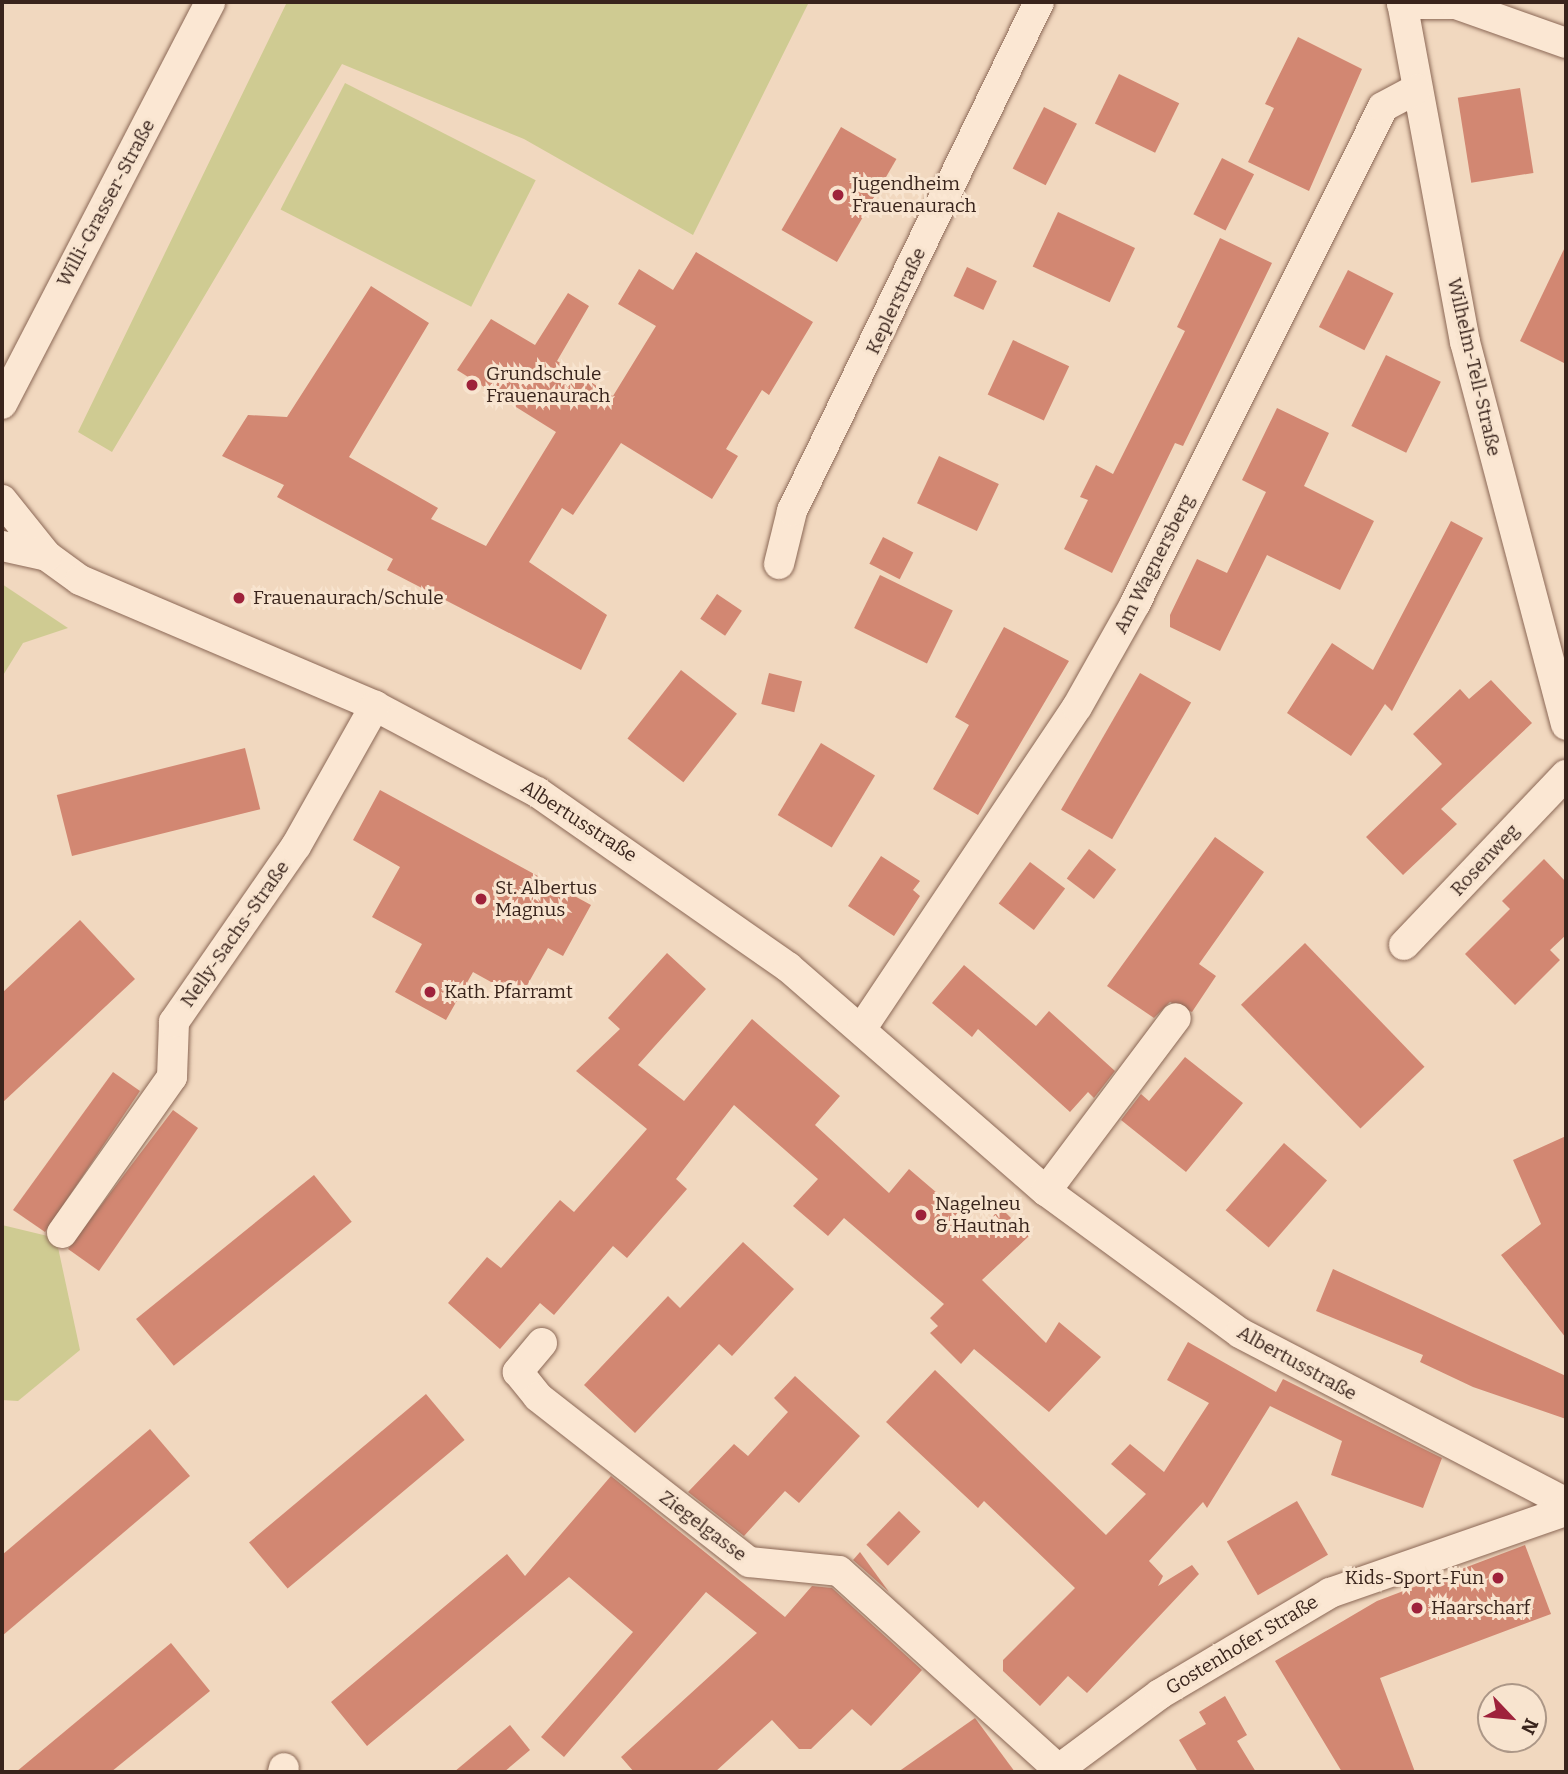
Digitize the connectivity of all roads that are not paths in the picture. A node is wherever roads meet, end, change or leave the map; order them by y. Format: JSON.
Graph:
{"nodes":[{"id":1,"x":210,"y":2,"type":"edge"},
{"id":2,"x":1039,"y":2,"type":"edge"},
{"id":3,"x":1402,"y":3,"type":"edge"},
{"id":4,"x":1566,"y":43,"type":"edge"},
{"id":5,"x":1417,"y":89,"type":"junction"},
{"id":6,"x":2,"y":404,"type":"edge"},
{"id":7,"x":2,"y":500,"type":"edge"},
{"id":8,"x":2,"y":546,"type":"edge"},
{"id":9,"x":47,"y":556,"type":"junction"},
{"id":10,"x":779,"y":564,"type":"dead end"},
{"id":11,"x":375,"y":706,"type":"junction"},
{"id":12,"x":1566,"y":725,"type":"edge"},
{"id":13,"x":1566,"y":775,"type":"edge"},
{"id":14,"x":1405,"y":945,"type":"dead end"},
{"id":15,"x":1177,"y":1018,"type":"dead end"},
{"id":16,"x":862,"y":1028,"type":"junction"},
{"id":17,"x":1046,"y":1191,"type":"junction"},
{"id":18,"x":62,"y":1233,"type":"dead end"},
{"id":19,"x":542,"y":1343,"type":"dead end"},
{"id":20,"x":1566,"y":1503,"type":"edge"},
{"id":21,"x":1566,"y":1511,"type":"edge"},
{"id":22,"x":1057,"y":1771,"type":"edge"}],
"edges":[{"from":1,"to":6,"type":"street","name":"Willi-Grasser-Straße"},
{"from":2,"to":10,"type":"street","name":"Keplerstraße"},
{"from":3,"to":4,"type":"street","name":"Wilhelm-Tell-Straße"},
{"from":3,"to":5,"type":"street","name":"Wilhelm-Tell-Straße"},
{"from":5,"to":12,"type":"street","name":"Wilhelm-Tell-Straße"},
{"from":5,"to":16,"type":"street","name":"Am Wagnersberg"},
{"from":7,"to":9,"type":"street","name":"Albertusstraße"},
{"from":8,"to":9,"type":"street","name":"Albertusstraße"},
{"from":9,"to":11,"type":"street","name":"Albertusstraße"},
{"from":11,"to":16,"type":"street","name":"Albertusstraße"},
{"from":11,"to":18,"type":"street","name":"Nelly-Sachs-Straße"},
{"from":13,"to":14,"type":"street","name":"Rosenweg"},
{"from":15,"to":17,"type":"street"},
{"from":16,"to":17,"type":"street","name":"Albertusstraße"},
{"from":17,"to":20,"type":"street","name":"Albertusstraße"},
{"from":19,"to":22,"type":"street","name":"Ziegelgasse"},
{"from":21,"to":22,"type":"street","name":"Gostenhofer Straße"}]}
